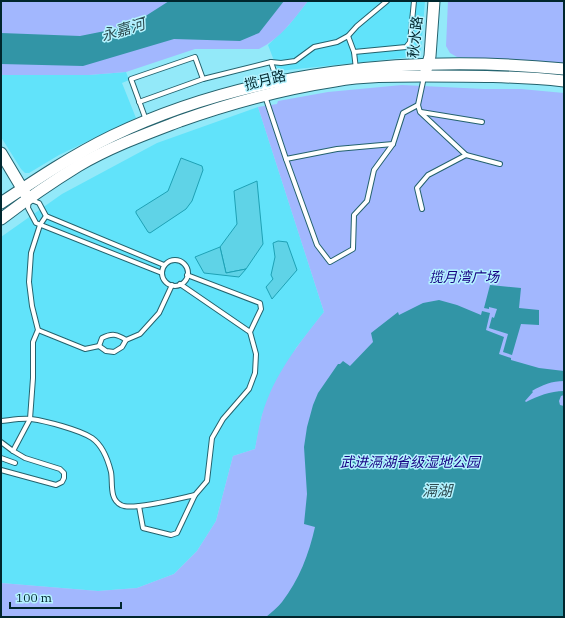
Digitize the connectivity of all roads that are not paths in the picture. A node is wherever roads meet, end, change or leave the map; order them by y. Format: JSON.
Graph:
{"nodes":[{"id":1,"x":387,"y":1,"type":"edge"},
{"id":2,"x":414,"y":1,"type":"edge"},
{"id":3,"x":434,"y":1,"type":"edge"},
{"id":4,"x":348,"y":36,"type":"junction"},
{"id":5,"x":354,"y":52,"type":"junction"},
{"id":6,"x":271,"y":62,"type":"junction"},
{"id":7,"x":427,"y":64,"type":"junction"},
{"id":8,"x":564,"y":69,"type":"edge"},
{"id":9,"x":356,"y":70,"type":"junction"},
{"id":10,"x":424,"y":76,"type":"junction"},
{"id":11,"x":203,"y":79,"type":"junction"},
{"id":12,"x":564,"y":81,"type":"edge"},
{"id":13,"x":278,"y":82,"type":"junction"},
{"id":14,"x":265,"y":95,"type":"junction"},
{"id":15,"x":140,"y":102,"type":"junction"},
{"id":16,"x":418,"y":105,"type":"junction"},
{"id":17,"x":420,"y":112,"type":"junction"},
{"id":18,"x":147,"y":121,"type":"junction"},
{"id":19,"x":482,"y":122,"type":"dead end"},
{"id":20,"x":393,"y":144,"type":"junction"},
{"id":21,"x":1,"y":153,"type":"edge"},
{"id":22,"x":466,"y":155,"type":"junction"},
{"id":23,"x":286,"y":159,"type":"junction"},
{"id":24,"x":500,"y":164,"type":"dead end"},
{"id":25,"x":23,"y":189,"type":"junction"},
{"id":26,"x":29,"y":199,"type":"junction"},
{"id":27,"x":1,"y":203,"type":"edge"},
{"id":28,"x":422,"y":209,"type":"dead end"},
{"id":29,"x":46,"y":216,"type":"junction"},
{"id":30,"x":1,"y":219,"type":"edge"},
{"id":31,"x":40,"y":225,"type":"junction"},
{"id":32,"x":164,"y":265,"type":"junction"},
{"id":33,"x":162,"y":273,"type":"junction"},
{"id":34,"x":187,"y":275,"type":"junction"},
{"id":35,"x":180,"y":284,"type":"junction"},
{"id":36,"x":172,"y":285,"type":"junction"},
{"id":37,"x":38,"y":330,"type":"junction"},
{"id":38,"x":250,"y":332,"type":"junction"},
{"id":39,"x":126,"y":340,"type":"junction"},
{"id":40,"x":98,"y":346,"type":"junction"},
{"id":41,"x":30,"y":419,"type":"junction"},
{"id":42,"x":1,"y":421,"type":"edge"},
{"id":43,"x":1,"y":442,"type":"edge"},
{"id":44,"x":13,"y":451,"type":"junction"},
{"id":45,"x":1,"y":458,"type":"edge"},
{"id":46,"x":15,"y":463,"type":"dead end"},
{"id":47,"x":1,"y":470,"type":"edge"},
{"id":48,"x":195,"y":495,"type":"junction"},
{"id":49,"x":139,"y":506,"type":"junction"}],
"edges":[{"from":1,"to":4,"type":"lane"},
{"from":2,"to":5,"type":"lane"},
{"from":3,"to":7,"type":"street","name":"秋水路"},
{"from":4,"to":5,"type":"lane"},
{"from":4,"to":6,"type":"lane"},
{"from":5,"to":9,"type":"lane"},
{"from":6,"to":11,"type":"lane"},
{"from":6,"to":13,"type":"lane"},
{"from":7,"to":8,"type":"street","name":"揽月路"},
{"from":7,"to":9,"type":"street","name":"揽月路"},
{"from":7,"to":10,"type":"street","name":"秋水路"},
{"from":9,"to":13,"type":"street","name":"揽月路"},
{"from":10,"to":12,"type":"street","name":"揽月路"},
{"from":10,"to":14,"type":"street","name":"揽月路"},
{"from":10,"to":16,"type":"lane"},
{"from":11,"to":15,"type":"lane"},
{"from":11,"to":15,"type":"lane"},
{"from":13,"to":18,"type":"street","name":"揽月路"},
{"from":14,"to":23,"type":"lane"},
{"from":14,"to":26,"type":"street","name":"揽月路"},
{"from":15,"to":18,"type":"lane"},
{"from":16,"to":17,"type":"lane"},
{"from":16,"to":20,"type":"lane"},
{"from":17,"to":19,"type":"lane"},
{"from":17,"to":22,"type":"lane"},
{"from":18,"to":25,"type":"street","name":"揽月路"},
{"from":20,"to":23,"type":"lane"},
{"from":20,"to":23,"type":"lane"},
{"from":21,"to":25,"type":"street"},
{"from":22,"to":24,"type":"lane"},
{"from":22,"to":28,"type":"lane"},
{"from":25,"to":26,"type":"street"},
{"from":25,"to":27,"type":"street","name":"揽月路"},
{"from":26,"to":29,"type":"lane"},
{"from":26,"to":30,"type":"street","name":"揽月路"},
{"from":26,"to":31,"type":"lane"},
{"from":29,"to":31,"type":"lane"},
{"from":29,"to":32,"type":"lane"},
{"from":31,"to":33,"type":"lane"},
{"from":31,"to":37,"type":"lane"},
{"from":32,"to":33,"type":"lane"},
{"from":32,"to":34,"type":"lane"},
{"from":33,"to":36,"type":"lane"},
{"from":34,"to":35,"type":"lane"},
{"from":34,"to":38,"type":"lane"},
{"from":35,"to":36,"type":"lane"},
{"from":35,"to":38,"type":"lane"},
{"from":36,"to":39,"type":"lane"},
{"from":37,"to":40,"type":"lane"},
{"from":37,"to":41,"type":"lane"},
{"from":38,"to":48,"type":"lane"},
{"from":39,"to":40,"type":"lane"},
{"from":39,"to":40,"type":"lane"},
{"from":41,"to":42,"type":"lane"},
{"from":41,"to":44,"type":"lane"},
{"from":41,"to":49,"type":"lane"},
{"from":43,"to":44,"type":"lane"},
{"from":44,"to":47,"type":"lane"},
{"from":45,"to":46,"type":"lane"},
{"from":48,"to":49,"type":"lane"},
{"from":48,"to":49,"type":"lane"}]}
